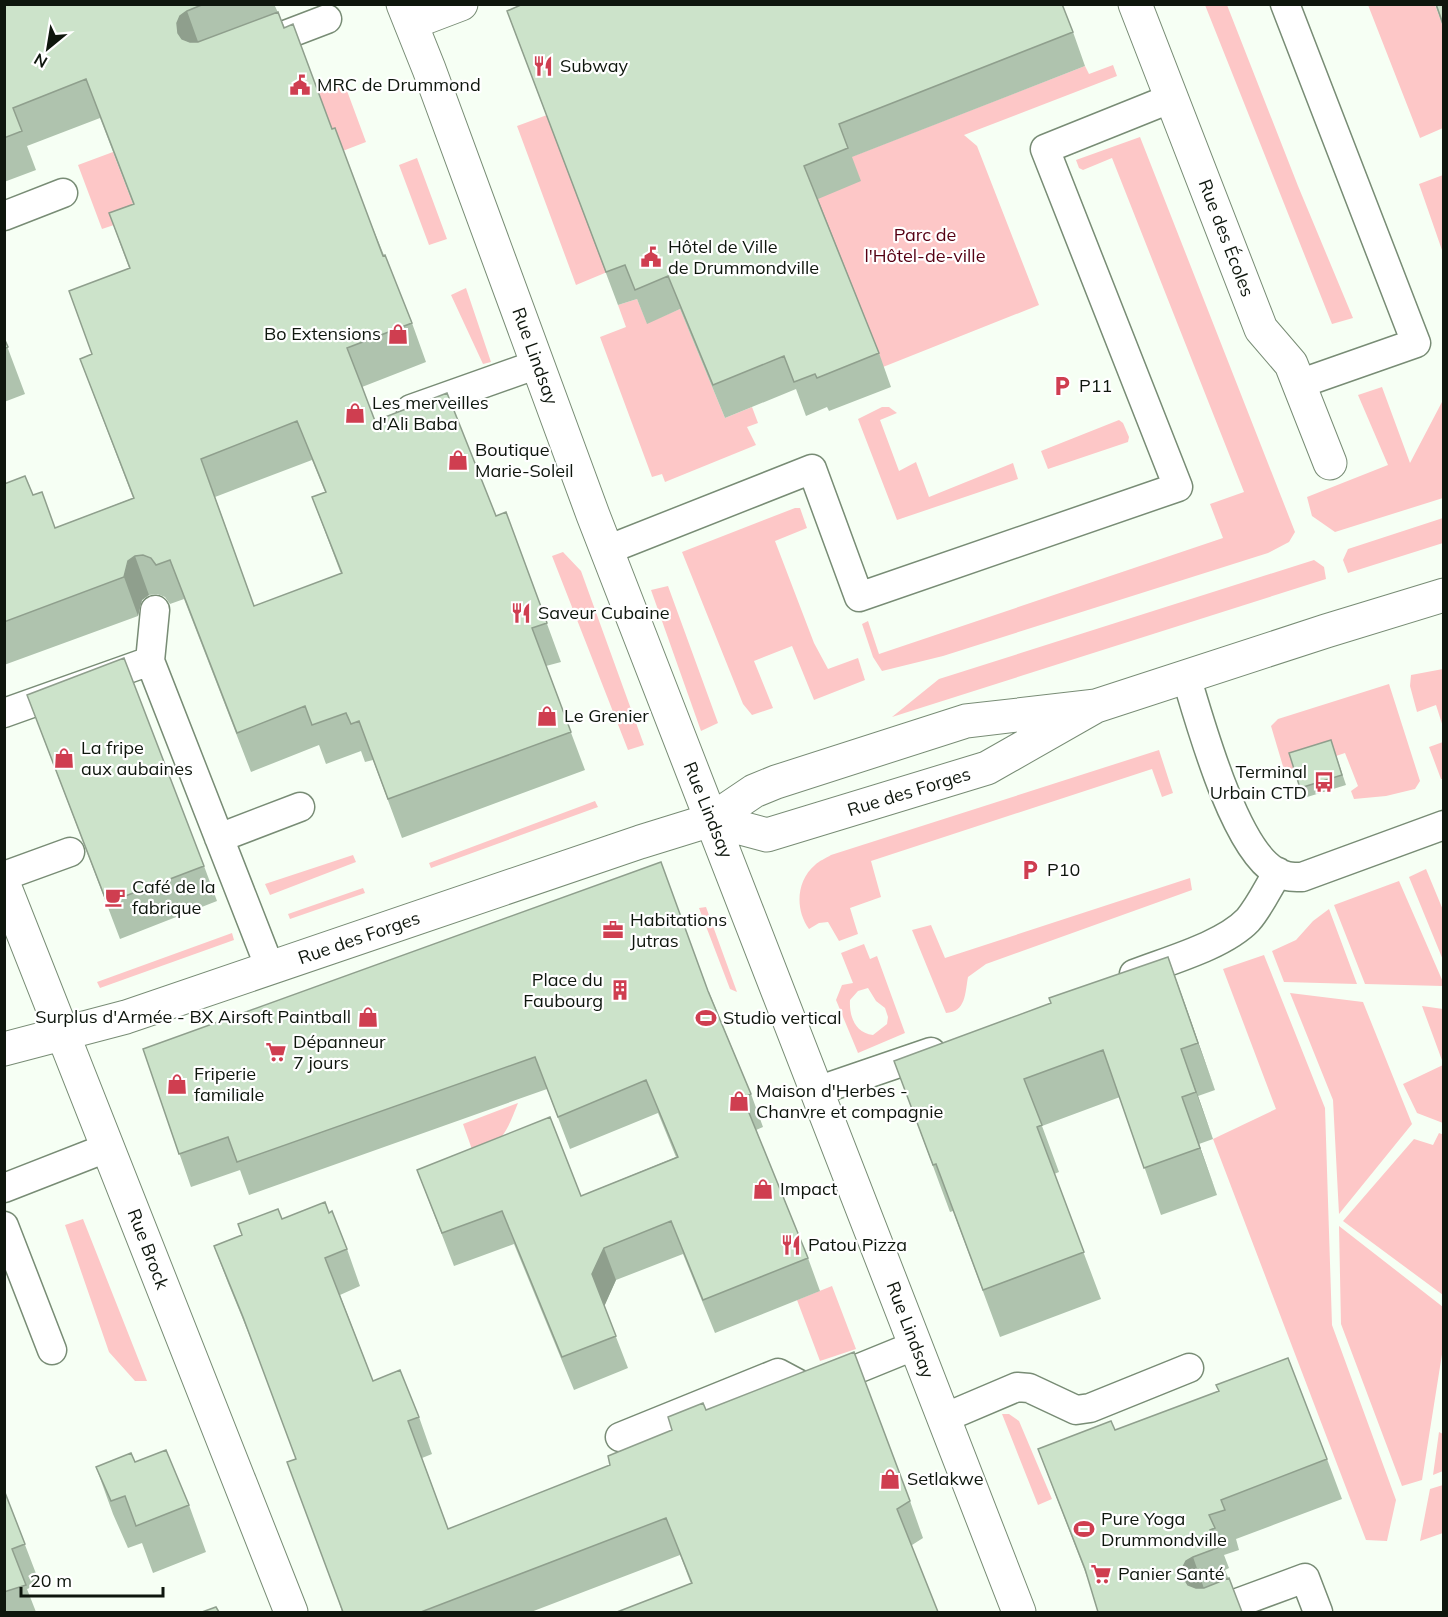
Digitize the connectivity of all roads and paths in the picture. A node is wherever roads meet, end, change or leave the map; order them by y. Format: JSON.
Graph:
{"nodes":[{"id":1,"x":461,"y":4,"type":"edge"},
{"id":2,"x":1135,"y":4,"type":"edge"},
{"id":3,"x":1285,"y":4,"type":"edge"},
{"id":4,"x":407,"y":14,"type":"edge"},
{"id":5,"x":327,"y":19,"type":"dead end"},
{"id":6,"x":240,"y":52,"type":"edge"},
{"id":7,"x":1172,"y":98,"type":"junction"},
{"id":8,"x":63,"y":193,"type":"dead end"},
{"id":9,"x":4,"y":216,"type":"edge"},
{"id":10,"x":538,"y":364,"type":"junction"},
{"id":11,"x":1299,"y":384,"type":"junction"},
{"id":12,"x":390,"y":417,"type":"edge"},
{"id":13,"x":1330,"y":463,"type":"dead end"},
{"id":14,"x":607,"y":550,"type":"junction"},
{"id":15,"x":1443,"y":595,"type":"edge"},
{"id":16,"x":155,"y":610,"type":"edge"},
{"id":17,"x":150,"y":661,"type":"junction"},
{"id":18,"x":1186,"y":676,"type":"junction"},
{"id":19,"x":1095,"y":706,"type":"junction"},
{"id":20,"x":4,"y":713,"type":"edge"},
{"id":21,"x":300,"y":807,"type":"dead end"},
{"id":22,"x":711,"y":820,"type":"junction"},
{"id":23,"x":1443,"y":825,"type":"edge"},
{"id":24,"x":219,"y":838,"type":"junction"},
{"id":25,"x":70,"y":852,"type":"edge"},
{"id":26,"x":1278,"y":872,"type":"junction"},
{"id":27,"x":4,"y":876,"type":"edge"},
{"id":28,"x":4,"y":885,"type":"edge"},
{"id":29,"x":11,"y":919,"type":"edge"},
{"id":30,"x":270,"y":968,"type":"junction"},
{"id":31,"x":1110,"y":983,"type":"edge"},
{"id":32,"x":63,"y":1032,"type":"junction"},
{"id":33,"x":956,"y":1042,"type":"edge"},
{"id":34,"x":4,"y":1048,"type":"edge"},
{"id":35,"x":817,"y":1091,"type":"junction"},
{"id":36,"x":109,"y":1147,"type":"junction"},
{"id":37,"x":4,"y":1188,"type":"edge"},
{"id":38,"x":4,"y":1226,"type":"edge"},
{"id":39,"x":916,"y":1345,"type":"junction"},
{"id":40,"x":52,"y":1350,"type":"dead end"},
{"id":41,"x":1189,"y":1368,"type":"dead end"},
{"id":42,"x":944,"y":1418,"type":"junction"},
{"id":43,"x":620,"y":1437,"type":"dead end"},
{"id":44,"x":291,"y":1612,"type":"edge"},
{"id":45,"x":1019,"y":1612,"type":"edge"},
{"id":46,"x":1213,"y":1612,"type":"edge"},
{"id":47,"x":1318,"y":1612,"type":"edge"}],
"edges":[{"from":1,"to":4,"type":"street"},
{"from":2,"to":7,"type":"street","name":"Rue des Écoles"},
{"from":3,"to":11,"type":"lane"},
{"from":4,"to":10,"type":"street","name":"Rue Lindsay"},
{"from":5,"to":6,"type":"lane"},
{"from":7,"to":11,"type":"street","name":"Rue des Écoles"},
{"from":7,"to":14,"type":"lane"},
{"from":8,"to":9,"type":"lane"},
{"from":10,"to":12,"type":"lane"},
{"from":10,"to":14,"type":"street","name":"Rue Lindsay"},
{"from":11,"to":13,"type":"street","name":"Rue des Écoles"},
{"from":14,"to":22,"type":"street","name":"Rue Lindsay"},
{"from":15,"to":18,"type":"street","name":"Rue des Forges"},
{"from":16,"to":17,"type":"lane"},
{"from":17,"to":20,"type":"lane"},
{"from":17,"to":24,"type":"lane"},
{"from":18,"to":19,"type":"street","name":"Rue des Forges"},
{"from":18,"to":26,"type":"lane"},
{"from":19,"to":22,"type":"street","name":"Rue des Forges"},
{"from":19,"to":22,"type":"street","name":"Rue des Forges"},
{"from":21,"to":24,"type":"lane"},
{"from":22,"to":30,"type":"street","name":"Rue des Forges"},
{"from":22,"to":35,"type":"street","name":"Rue Lindsay"},
{"from":23,"to":26,"type":"lane"},
{"from":24,"to":30,"type":"lane"},
{"from":25,"to":27,"type":"lane"},
{"from":26,"to":31,"type":"lane"},
{"from":28,"to":29,"type":"street","name":"Rue Brock"},
{"from":29,"to":32,"type":"street","name":"Rue Brock"},
{"from":30,"to":32,"type":"street","name":"Rue des Forges"},
{"from":32,"to":34,"type":"street","name":"Rue des Forges"},
{"from":32,"to":36,"type":"street","name":"Rue Brock"},
{"from":33,"to":35,"type":"lane"},
{"from":35,"to":39,"type":"street","name":"Rue Lindsay"},
{"from":36,"to":37,"type":"lane"},
{"from":36,"to":44,"type":"street","name":"Rue Brock"},
{"from":38,"to":40,"type":"lane"},
{"from":39,"to":42,"type":"street","name":"Rue Lindsay"},
{"from":39,"to":43,"type":"lane"},
{"from":41,"to":42,"type":"lane"},
{"from":42,"to":45,"type":"street","name":"Rue Lindsay"},
{"from":46,"to":47,"type":"lane"}]}
